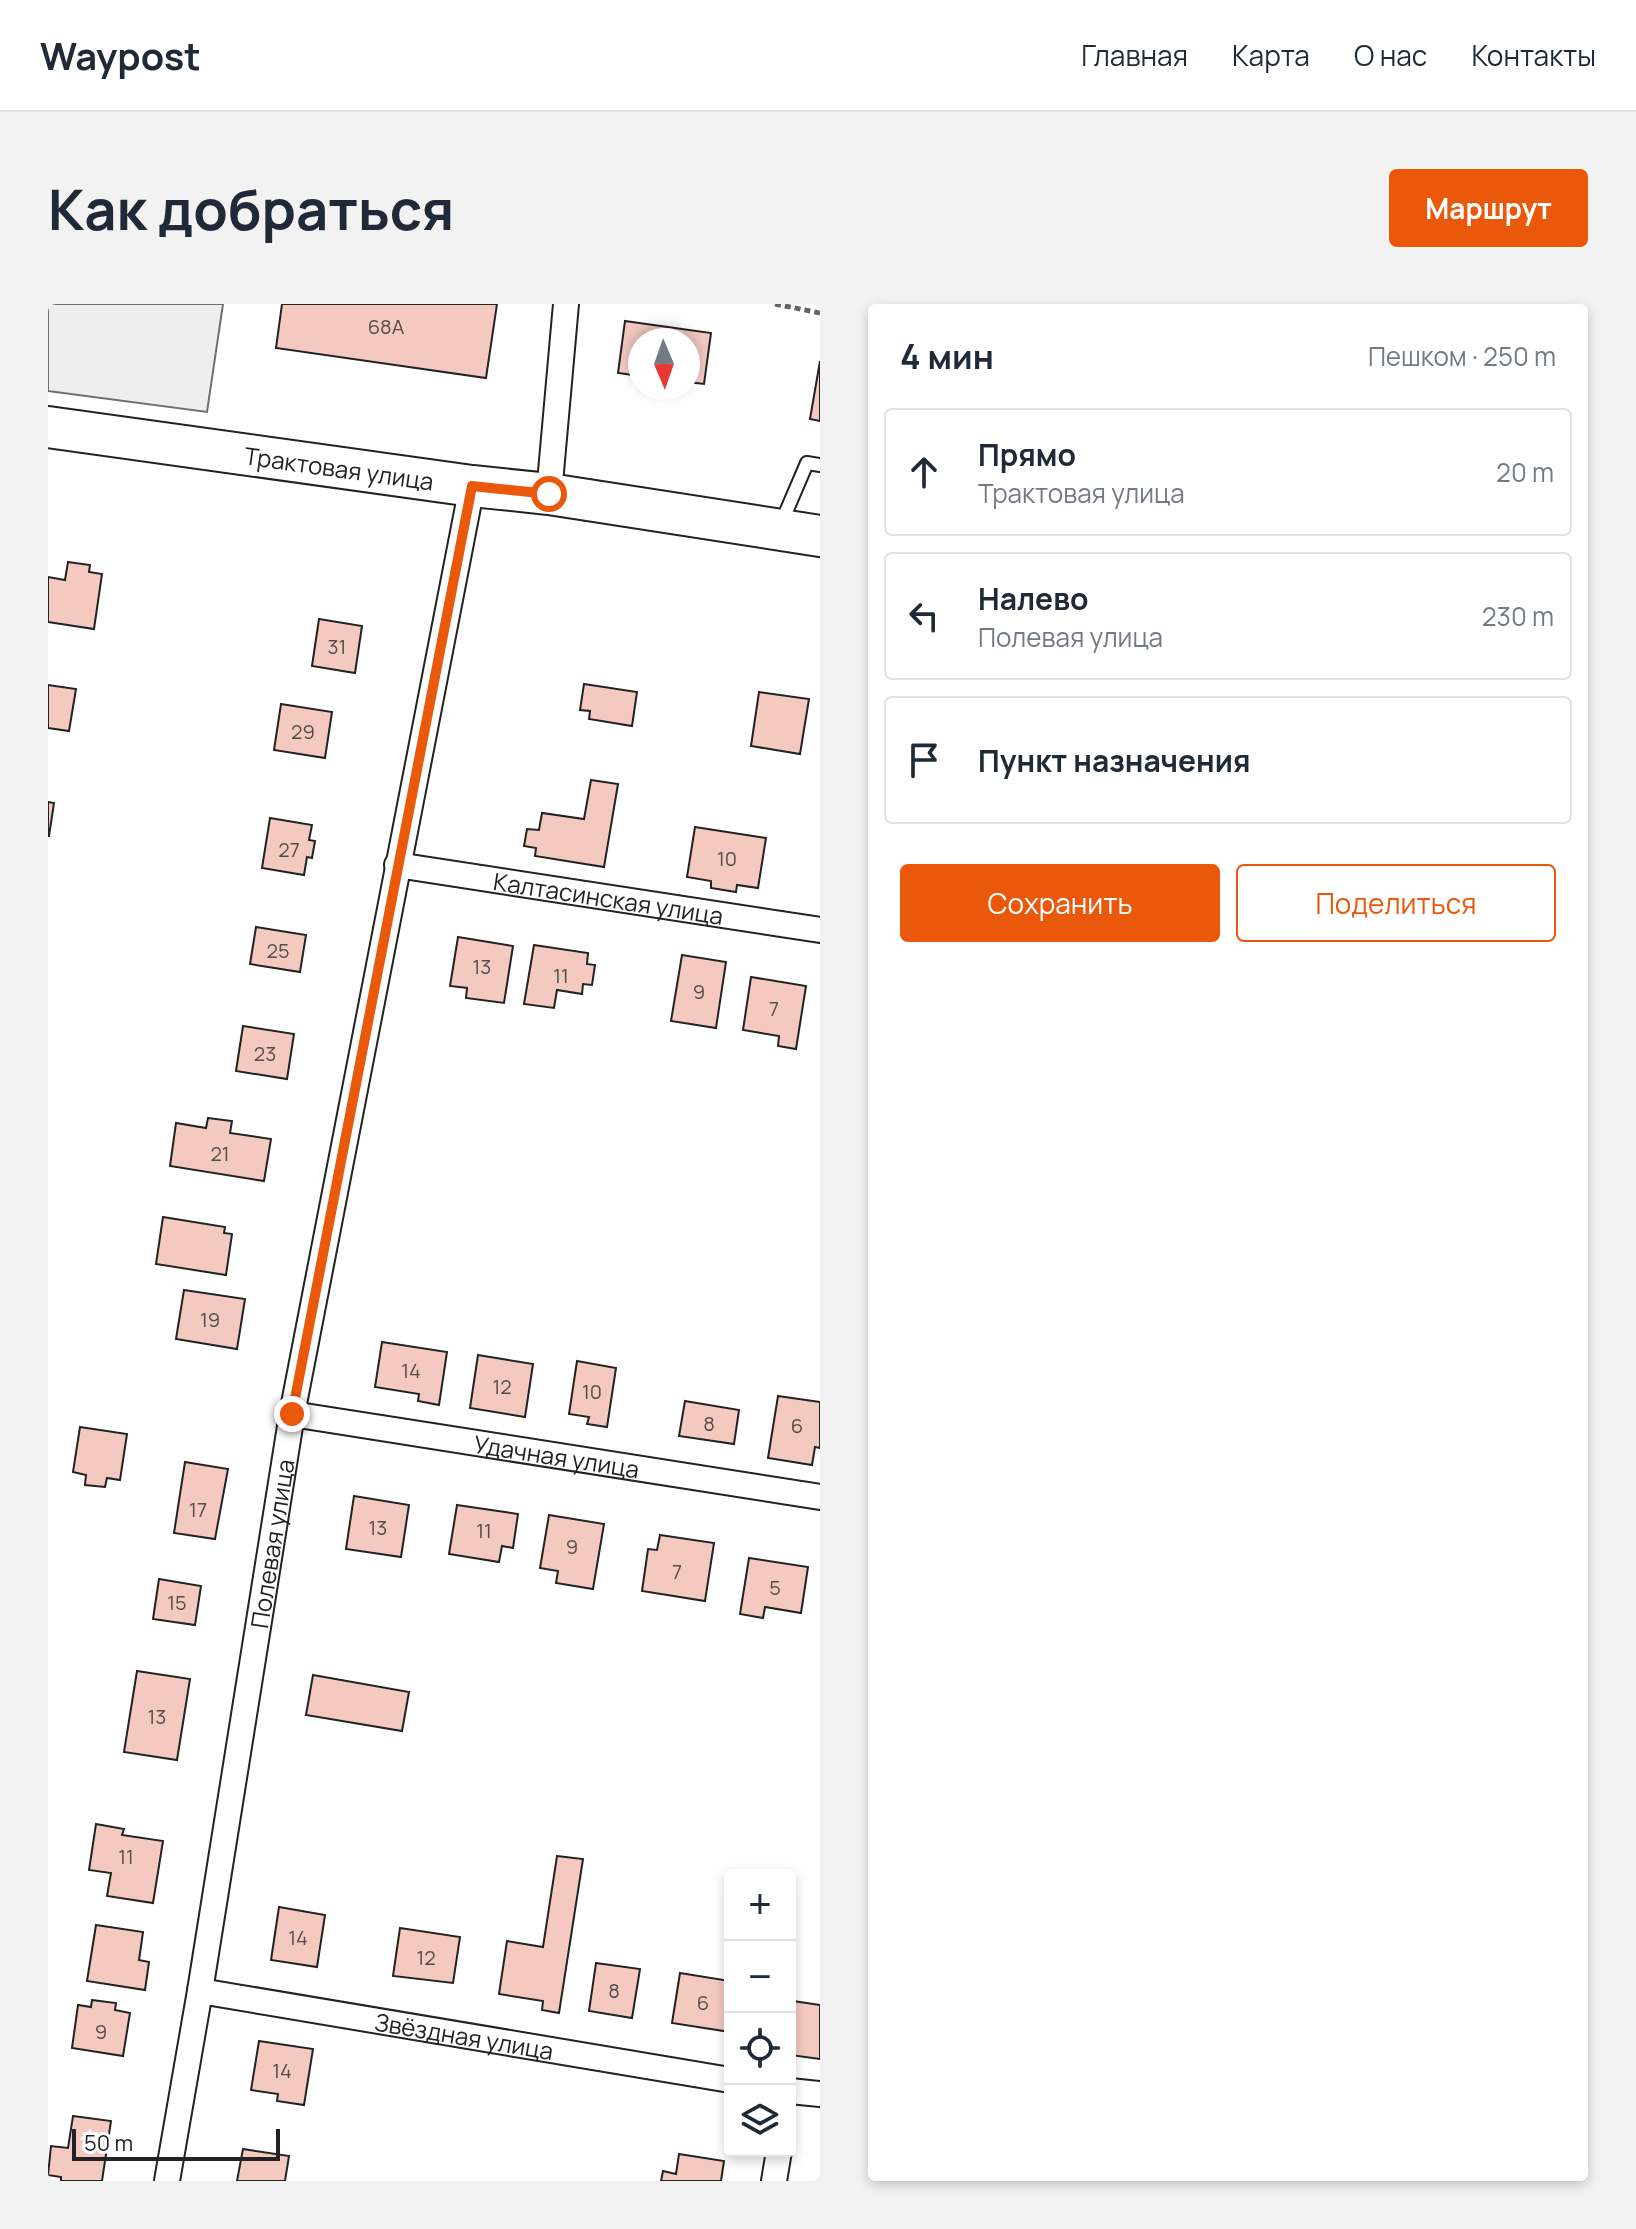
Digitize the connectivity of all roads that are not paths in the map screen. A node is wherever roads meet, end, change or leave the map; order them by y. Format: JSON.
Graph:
{"nodes":[{"id":1,"x":566,"y":304,"type":"edge"},
{"id":2,"x":48,"y":427,"type":"edge"},
{"id":3,"x":820,"y":465,"type":"edge"},
{"id":4,"x":472,"y":486,"type":"junction"},
{"id":5,"x":549,"y":494,"type":"junction"},
{"id":6,"x":778,"y":531,"type":"junction"},
{"id":7,"x":820,"y":536,"type":"edge"},
{"id":8,"x":397,"y":865,"type":"junction"},
{"id":9,"x":820,"y":930,"type":"edge"},
{"id":10,"x":292,"y":1414,"type":"junction"},
{"id":11,"x":820,"y":1497,"type":"edge"},
{"id":12,"x":200,"y":1991,"type":"junction"},
{"id":13,"x":724,"y":2079,"type":"edge"},
{"id":14,"x":796,"y":2092,"type":"edge"},
{"id":15,"x":820,"y":2094,"type":"edge"},
{"id":16,"x":778,"y":2157,"type":"edge"},
{"id":17,"x":167,"y":2181,"type":"edge"},
{"id":18,"x":774,"y":2181,"type":"edge"}],
"edges":[{"from":1,"to":5,"type":"street"},
{"from":2,"to":4,"type":"main road","name":"Трактовая улица"},
{"from":3,"to":6,"type":"lane"},
{"from":4,"to":5,"type":"main road","name":"Трактовая улица"},
{"from":4,"to":8,"type":"street","name":"Полевая улица"},
{"from":5,"to":6,"type":"main road","name":"Трактовая улица"},
{"from":6,"to":7,"type":"main road","name":"Трактовая улица"},
{"from":8,"to":9,"type":"street","name":"Калтасинская улица"},
{"from":8,"to":10,"type":"street","name":"Полевая улица"},
{"from":10,"to":11,"type":"street","name":"Удачная улица"},
{"from":10,"to":12,"type":"street","name":"Полевая улица"},
{"from":12,"to":13,"type":"street","name":"Звёздная улица"},
{"from":12,"to":17,"type":"street","name":"Полевая улица"},
{"from":14,"to":15,"type":"street"},
{"from":16,"to":18,"type":"street"}]}
